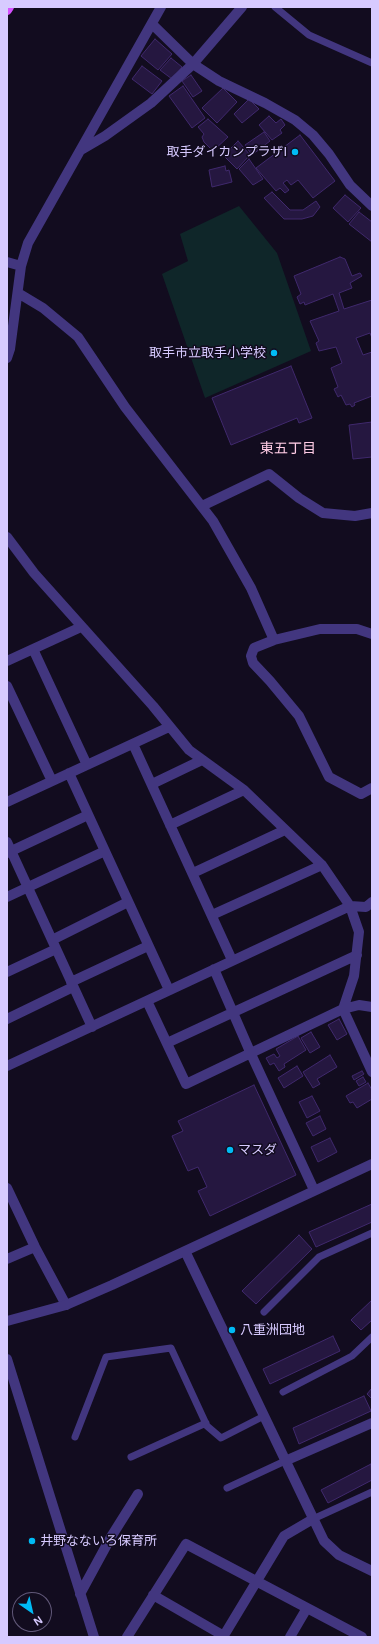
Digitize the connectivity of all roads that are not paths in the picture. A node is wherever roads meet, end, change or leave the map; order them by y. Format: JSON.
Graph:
{"nodes":[{"id":1,"x":9,"y":7,"type":"edge"},
{"id":2,"x":161,"y":7,"type":"edge"},
{"id":3,"x":242,"y":7,"type":"edge"},
{"id":4,"x":275,"y":7,"type":"edge"},
{"id":5,"x":7,"y":10,"type":"edge"},
{"id":6,"x":152,"y":24,"type":"junction"},
{"id":7,"x":372,"y":63,"type":"edge"},
{"id":8,"x":193,"y":64,"type":"junction"},
{"id":9,"x":81,"y":150,"type":"junction"},
{"id":10,"x":372,"y":206,"type":"edge"},
{"id":11,"x":7,"y":262,"type":"edge"},
{"id":12,"x":21,"y":266,"type":"junction"},
{"id":13,"x":18,"y":293,"type":"junction"},
{"id":14,"x":7,"y":358,"type":"edge"},
{"id":15,"x":202,"y":506,"type":"junction"},
{"id":16,"x":372,"y":513,"type":"edge"},
{"id":17,"x":7,"y":537,"type":"edge"},
{"id":18,"x":80,"y":626,"type":"junction"},
{"id":19,"x":372,"y":634,"type":"edge"},
{"id":20,"x":274,"y":640,"type":"junction"},
{"id":21,"x":33,"y":649,"type":"junction"},
{"id":22,"x":7,"y":661,"type":"edge"},
{"id":23,"x":7,"y":686,"type":"edge"},
{"id":24,"x":170,"y":727,"type":"junction"},
{"id":25,"x":133,"y":744,"type":"junction"},
{"id":26,"x":202,"y":760,"type":"junction"},
{"id":27,"x":87,"y":765,"type":"junction"},
{"id":28,"x":69,"y":773,"type":"junction"},
{"id":29,"x":52,"y":781,"type":"junction"},
{"id":30,"x":152,"y":784,"type":"junction"},
{"id":31,"x":372,"y":788,"type":"edge"},
{"id":32,"x":244,"y":790,"type":"junction"},
{"id":33,"x":7,"y":802,"type":"edge"},
{"id":34,"x":88,"y":815,"type":"junction"},
{"id":35,"x":170,"y":825,"type":"junction"},
{"id":36,"x":285,"y":830,"type":"junction"},
{"id":37,"x":8,"y":849,"type":"edge"},
{"id":38,"x":105,"y":851,"type":"junction"},
{"id":39,"x":322,"y":865,"type":"junction"},
{"id":40,"x":193,"y":873,"type":"junction"},
{"id":41,"x":28,"y":887,"type":"junction"},
{"id":42,"x":7,"y":897,"type":"edge"},
{"id":43,"x":128,"y":902,"type":"junction"},
{"id":44,"x":372,"y":902,"type":"edge"},
{"id":45,"x":350,"y":906,"type":"junction"},
{"id":46,"x":212,"y":915,"type":"junction"},
{"id":47,"x":54,"y":945,"type":"junction"},
{"id":48,"x":148,"y":946,"type":"junction"},
{"id":49,"x":357,"y":955,"type":"junction"},
{"id":50,"x":232,"y":960,"type":"junction"},
{"id":51,"x":214,"y":969,"type":"junction"},
{"id":52,"x":7,"y":972,"type":"edge"},
{"id":53,"x":72,"y":984,"type":"junction"},
{"id":54,"x":169,"y":990,"type":"junction"},
{"id":55,"x":147,"y":1001,"type":"junction"},
{"id":56,"x":372,"y":1007,"type":"edge"},
{"id":57,"x":343,"y":1009,"type":"junction"},
{"id":58,"x":233,"y":1012,"type":"junction"},
{"id":59,"x":7,"y":1019,"type":"edge"},
{"id":60,"x":92,"y":1027,"type":"junction"},
{"id":61,"x":167,"y":1043,"type":"junction"},
{"id":62,"x":251,"y":1054,"type":"junction"},
{"id":63,"x":7,"y":1066,"type":"edge"},
{"id":64,"x":372,"y":1072,"type":"edge"},
{"id":65,"x":372,"y":1164,"type":"edge"},
{"id":66,"x":7,"y":1188,"type":"edge"},
{"id":67,"x":314,"y":1190,"type":"junction"},
{"id":68,"x":11,"y":1208,"type":"edge"},
{"id":69,"x":372,"y":1233,"type":"edge"},
{"id":70,"x":35,"y":1247,"type":"junction"},
{"id":71,"x":185,"y":1251,"type":"junction"},
{"id":72,"x":7,"y":1259,"type":"edge"},
{"id":73,"x":66,"y":1305,"type":"junction"},
{"id":74,"x":264,"y":1312,"type":"dead end"},
{"id":75,"x":7,"y":1321,"type":"edge"},
{"id":76,"x":372,"y":1337,"type":"edge"},
{"id":77,"x":7,"y":1359,"type":"edge"},
{"id":78,"x":283,"y":1392,"type":"dead end"},
{"id":79,"x":264,"y":1416,"type":"junction"},
{"id":80,"x":206,"y":1423,"type":"junction"},
{"id":81,"x":372,"y":1423,"type":"edge"},
{"id":82,"x":75,"y":1437,"type":"dead end"},
{"id":83,"x":131,"y":1457,"type":"dead end"},
{"id":84,"x":285,"y":1462,"type":"junction"},
{"id":85,"x":228,"y":1488,"type":"dead end"},
{"id":86,"x":372,"y":1492,"type":"edge"},
{"id":87,"x":138,"y":1494,"type":"dead end"},
{"id":88,"x":313,"y":1519,"type":"junction"},
{"id":89,"x":372,"y":1571,"type":"edge"},
{"id":90,"x":258,"y":1581,"type":"junction"},
{"id":91,"x":80,"y":1594,"type":"junction"},
{"id":92,"x":153,"y":1595,"type":"junction"},
{"id":93,"x":307,"y":1608,"type":"junction"},
{"id":94,"x":94,"y":1637,"type":"edge"},
{"id":95,"x":127,"y":1637,"type":"edge"},
{"id":96,"x":223,"y":1637,"type":"edge"},
{"id":97,"x":290,"y":1637,"type":"edge"},
{"id":98,"x":361,"y":1637,"type":"edge"}],
"edges":[{"from":1,"to":5,"type":"main road"},
{"from":2,"to":6,"type":"street"},
{"from":3,"to":8,"type":"street"},
{"from":4,"to":7,"type":"lane"},
{"from":6,"to":8,"type":"street"},
{"from":6,"to":9,"type":"street"},
{"from":8,"to":9,"type":"street"},
{"from":8,"to":10,"type":"street"},
{"from":9,"to":12,"type":"street"},
{"from":11,"to":12,"type":"street"},
{"from":12,"to":13,"type":"street"},
{"from":13,"to":14,"type":"street"},
{"from":13,"to":15,"type":"street"},
{"from":15,"to":16,"type":"street"},
{"from":15,"to":20,"type":"street"},
{"from":17,"to":18,"type":"street"},
{"from":18,"to":21,"type":"street"},
{"from":18,"to":24,"type":"street"},
{"from":19,"to":20,"type":"street"},
{"from":20,"to":31,"type":"street"},
{"from":21,"to":22,"type":"street"},
{"from":21,"to":27,"type":"street"},
{"from":23,"to":29,"type":"street"},
{"from":24,"to":25,"type":"street"},
{"from":24,"to":26,"type":"street"},
{"from":25,"to":27,"type":"street"},
{"from":25,"to":30,"type":"street"},
{"from":26,"to":30,"type":"street"},
{"from":26,"to":32,"type":"street"},
{"from":27,"to":28,"type":"street"},
{"from":28,"to":29,"type":"street"},
{"from":28,"to":34,"type":"street"},
{"from":29,"to":33,"type":"street"},
{"from":30,"to":35,"type":"street"},
{"from":32,"to":35,"type":"street"},
{"from":32,"to":36,"type":"street"},
{"from":34,"to":37,"type":"street"},
{"from":34,"to":38,"type":"street"},
{"from":35,"to":40,"type":"street"},
{"from":36,"to":39,"type":"street"},
{"from":36,"to":40,"type":"street"},
{"from":37,"to":41,"type":"street"},
{"from":38,"to":41,"type":"street"},
{"from":38,"to":43,"type":"street"},
{"from":39,"to":45,"type":"street"},
{"from":39,"to":46,"type":"street"},
{"from":40,"to":46,"type":"street"},
{"from":41,"to":42,"type":"street"},
{"from":41,"to":47,"type":"street"},
{"from":43,"to":47,"type":"street"},
{"from":43,"to":48,"type":"street"},
{"from":44,"to":45,"type":"street"},
{"from":45,"to":49,"type":"street"},
{"from":45,"to":50,"type":"street"},
{"from":46,"to":50,"type":"street"},
{"from":47,"to":52,"type":"street"},
{"from":47,"to":53,"type":"street"},
{"from":48,"to":53,"type":"street"},
{"from":48,"to":54,"type":"street"},
{"from":49,"to":57,"type":"street"},
{"from":49,"to":58,"type":"street"},
{"from":50,"to":51,"type":"street"},
{"from":51,"to":54,"type":"street"},
{"from":51,"to":58,"type":"street"},
{"from":53,"to":59,"type":"street"},
{"from":53,"to":60,"type":"street"},
{"from":54,"to":55,"type":"street"},
{"from":55,"to":60,"type":"street"},
{"from":55,"to":61,"type":"street"},
{"from":56,"to":57,"type":"street"},
{"from":57,"to":62,"type":"street"},
{"from":57,"to":64,"type":"street"},
{"from":58,"to":61,"type":"street"},
{"from":58,"to":62,"type":"street"},
{"from":60,"to":63,"type":"street"},
{"from":61,"to":62,"type":"street"},
{"from":62,"to":67,"type":"street"},
{"from":65,"to":67,"type":"street"},
{"from":66,"to":68,"type":"street"},
{"from":67,"to":71,"type":"street"},
{"from":68,"to":70,"type":"street"},
{"from":69,"to":74,"type":"lane"},
{"from":70,"to":72,"type":"street"},
{"from":70,"to":73,"type":"street"},
{"from":71,"to":73,"type":"street"},
{"from":71,"to":79,"type":"street"},
{"from":73,"to":75,"type":"street"},
{"from":76,"to":78,"type":"lane"},
{"from":77,"to":91,"type":"street"},
{"from":79,"to":80,"type":"lane"},
{"from":79,"to":84,"type":"street"},
{"from":80,"to":82,"type":"lane"},
{"from":80,"to":83,"type":"lane"},
{"from":81,"to":84,"type":"street"},
{"from":84,"to":85,"type":"lane"},
{"from":84,"to":88,"type":"street"},
{"from":86,"to":88,"type":"lane"},
{"from":87,"to":91,"type":"street"},
{"from":88,"to":89,"type":"street"},
{"from":88,"to":90,"type":"street"},
{"from":90,"to":92,"type":"street"},
{"from":90,"to":93,"type":"street"},
{"from":90,"to":96,"type":"street"},
{"from":91,"to":94,"type":"street"},
{"from":92,"to":95,"type":"street"},
{"from":92,"to":96,"type":"street"},
{"from":93,"to":97,"type":"street"},
{"from":93,"to":98,"type":"street"}]}
